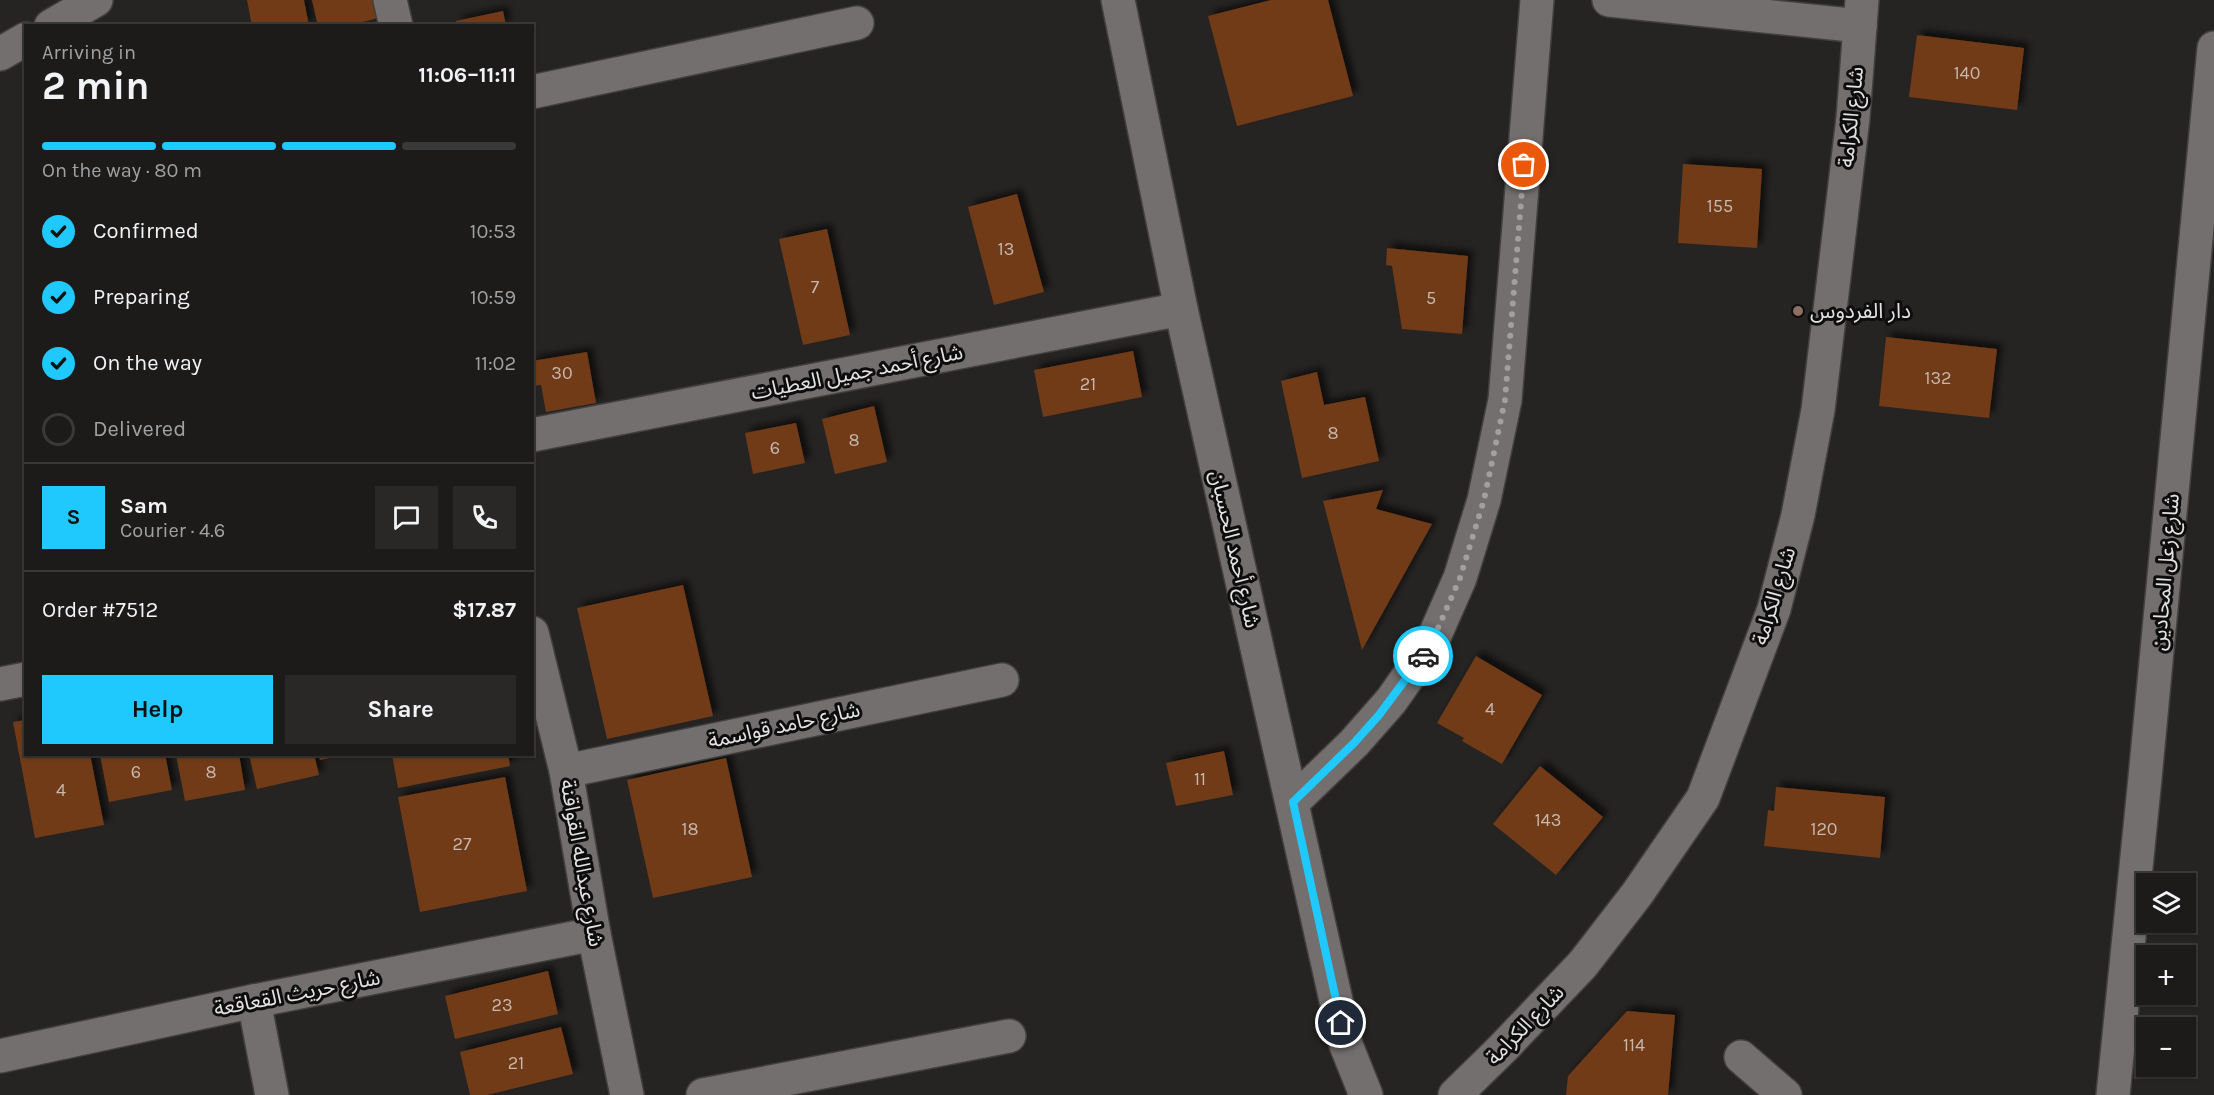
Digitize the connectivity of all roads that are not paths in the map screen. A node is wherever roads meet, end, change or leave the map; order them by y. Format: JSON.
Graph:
{"nodes":[{"id":1,"x":96,"y":0,"type":"edge"},
{"id":2,"x":390,"y":0,"type":"edge"},
{"id":3,"x":1118,"y":0,"type":"edge"},
{"id":4,"x":1537,"y":0,"type":"edge"},
{"id":5,"x":1609,"y":0,"type":"edge"},
{"id":6,"x":1861,"y":13,"type":"edge"},
{"id":7,"x":856,"y":23,"type":"dead end"},
{"id":8,"x":54,"y":24,"type":"edge"},
{"id":9,"x":396,"y":24,"type":"edge"},
{"id":10,"x":24,"y":40,"type":"edge"},
{"id":11,"x":2214,"y":48,"type":"edge"},
{"id":12,"x":0,"y":54,"type":"edge"},
{"id":13,"x":534,"y":92,"type":"edge"},
{"id":14,"x":1181,"y":309,"type":"junction"},
{"id":15,"x":534,"y":435,"type":"edge"},
{"id":16,"x":534,"y":641,"type":"edge"},
{"id":17,"x":24,"y":679,"type":"edge"},
{"id":18,"x":1002,"y":680,"type":"dead end"},
{"id":19,"x":0,"y":684,"type":"edge"},
{"id":20,"x":566,"y":771,"type":"junction"},
{"id":21,"x":1293,"y":802,"type":"junction"},
{"id":22,"x":594,"y":934,"type":"junction"},
{"id":23,"x":254,"y":1001,"type":"junction"},
{"id":24,"x":1009,"y":1036,"type":"dead end"},
{"id":25,"x":0,"y":1056,"type":"edge"},
{"id":26,"x":1741,"y":1057,"type":"dead end"},
{"id":27,"x":272,"y":1095,"type":"edge"},
{"id":28,"x":627,"y":1095,"type":"edge"},
{"id":29,"x":703,"y":1095,"type":"edge"},
{"id":30,"x":1366,"y":1095,"type":"edge"},
{"id":31,"x":1455,"y":1095,"type":"edge"},
{"id":32,"x":1785,"y":1095,"type":"edge"},
{"id":33,"x":2113,"y":1095,"type":"edge"}],
"edges":[{"from":1,"to":8,"type":"street"},
{"from":2,"to":9,"type":"street"},
{"from":3,"to":14,"type":"street","name":"شارع أحمد الحسبان"},
{"from":4,"to":21,"type":"street"},
{"from":5,"to":6,"type":"street"},
{"from":6,"to":31,"type":"street","name":"شارع الكرامة"},
{"from":7,"to":13,"type":"street"},
{"from":10,"to":12,"type":"street"},
{"from":11,"to":33,"type":"street","name":"شارع زعل المحادين"},
{"from":14,"to":15,"type":"street","name":"شارع أحمد جميل العطيات"},
{"from":14,"to":21,"type":"street","name":"شارع أحمد الحسبان"},
{"from":16,"to":20,"type":"street","name":"شارع عبدالله القواقنة"},
{"from":17,"to":19,"type":"street"},
{"from":18,"to":20,"type":"street","name":"شارع حامد قواسمة"},
{"from":20,"to":22,"type":"street","name":"شارع عبدالله القواقنة"},
{"from":21,"to":30,"type":"street","name":"شارع أحمد الحسبان"},
{"from":22,"to":23,"type":"street","name":"شارع حريث القعاقعة"},
{"from":22,"to":28,"type":"street","name":"شارع عبدالله القواقنة"},
{"from":23,"to":25,"type":"street","name":"شارع حريث القعاقعة"},
{"from":23,"to":27,"type":"street"},
{"from":24,"to":29,"type":"street"},
{"from":26,"to":32,"type":"street"}]}
